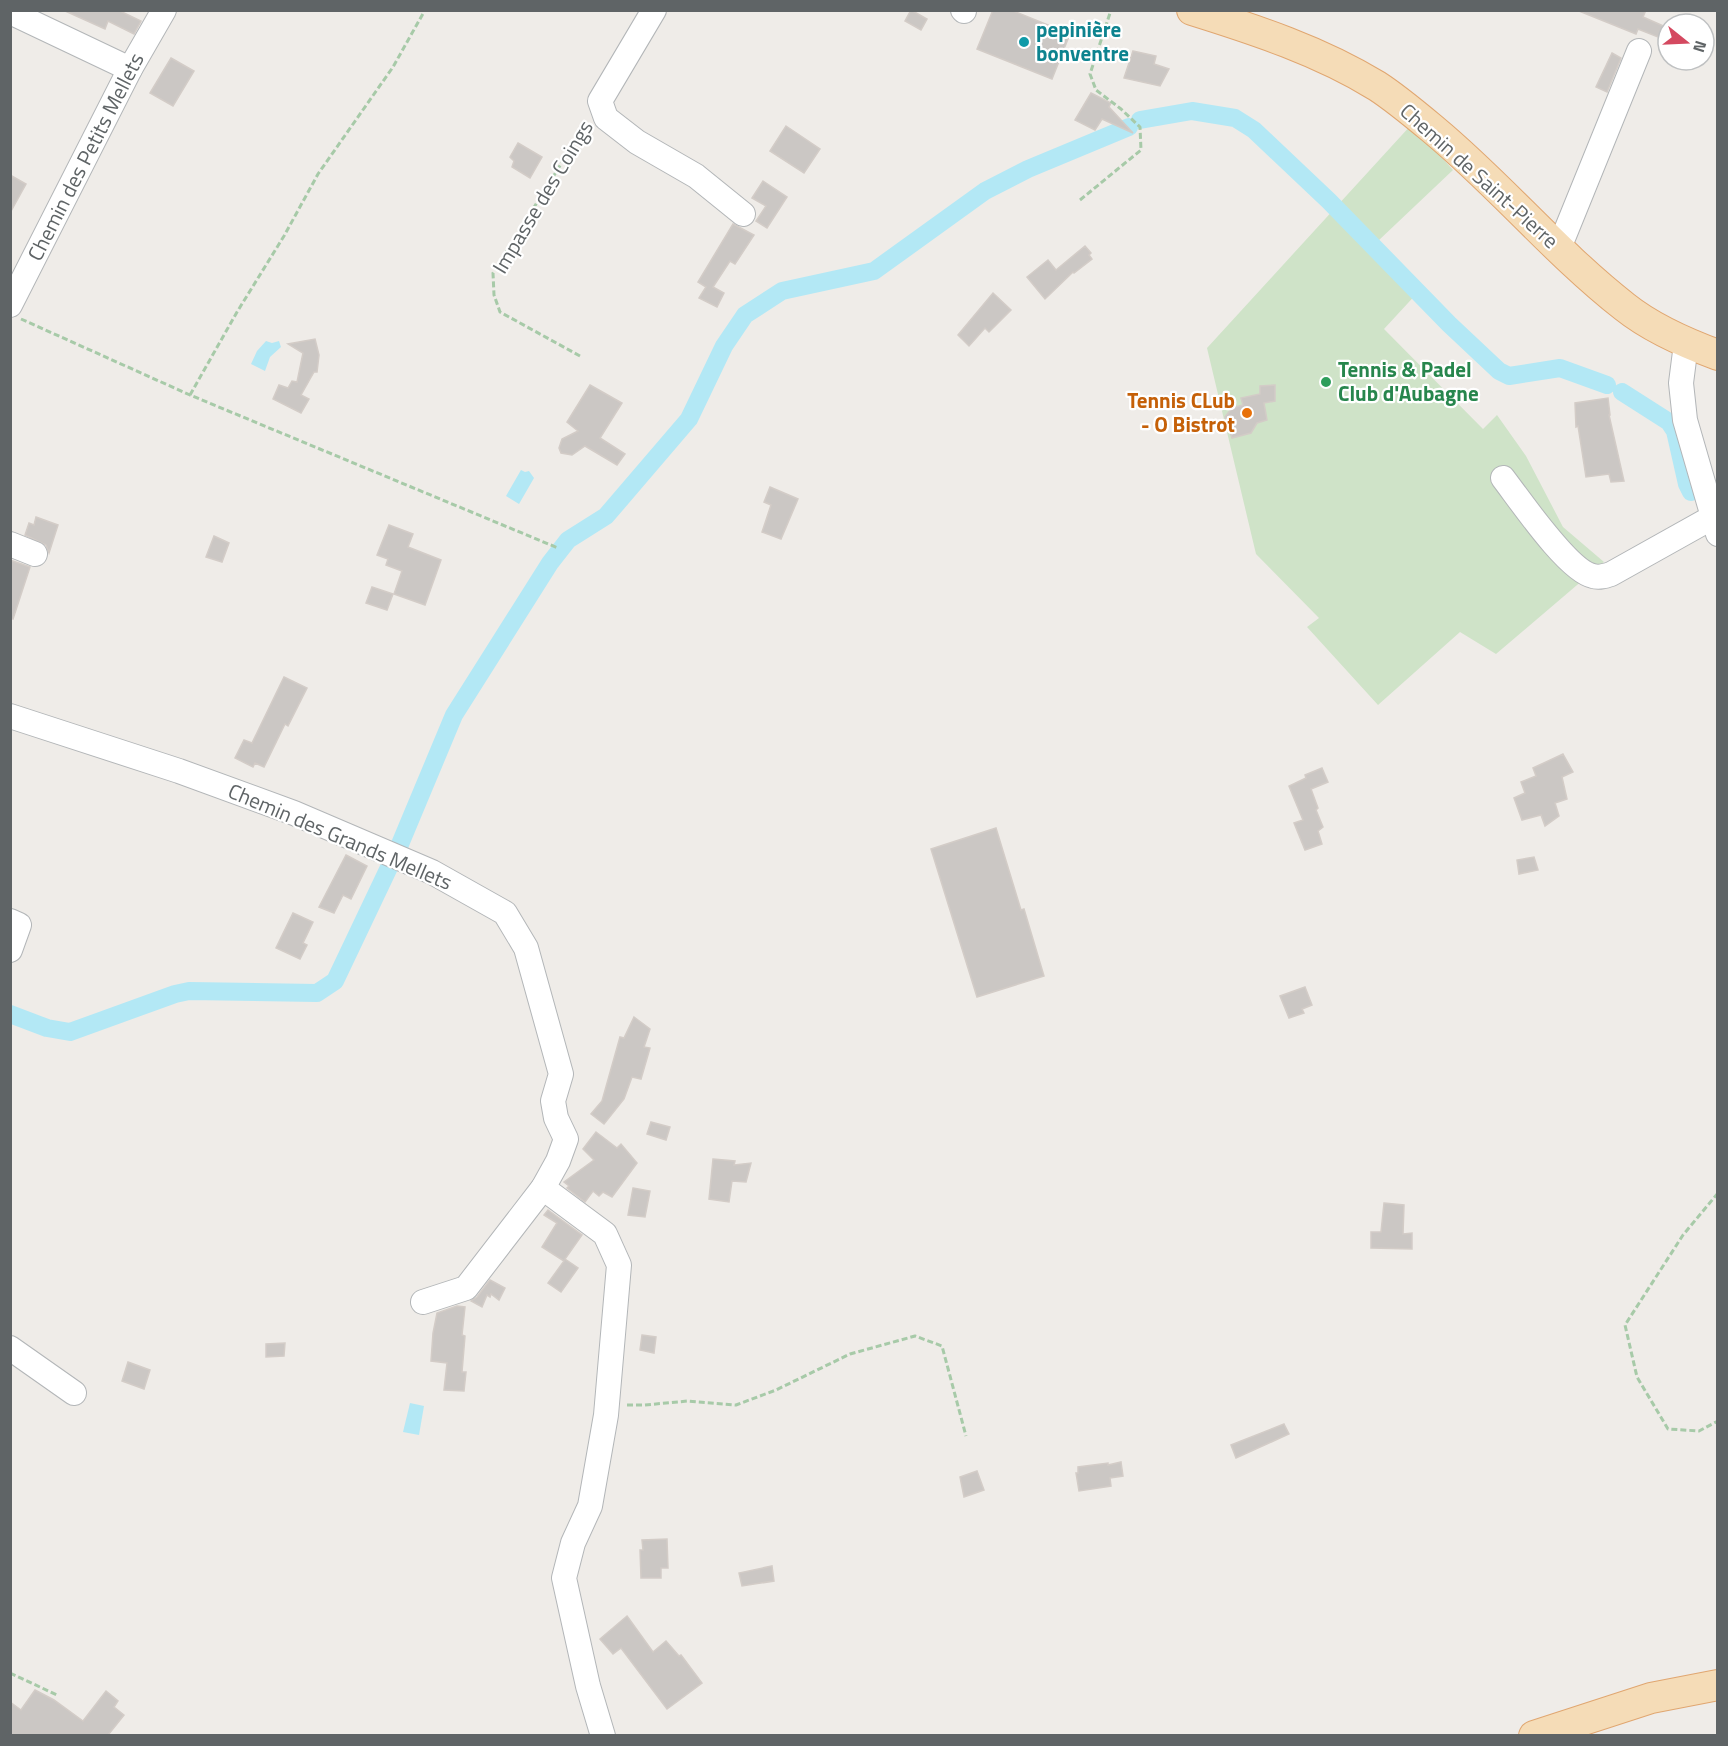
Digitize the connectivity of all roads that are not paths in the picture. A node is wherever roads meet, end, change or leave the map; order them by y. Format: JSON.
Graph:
{"nodes":[{"id":1,"x":164,"y":10,"type":"edge"},
{"id":2,"x":654,"y":10,"type":"edge"},
{"id":3,"x":1192,"y":10,"type":"edge"},
{"id":4,"x":10,"y":12,"type":"edge"},
{"id":5,"x":1639,"y":51,"type":"dead end"},
{"id":6,"x":130,"y":69,"type":"junction"},
{"id":7,"x":743,"y":214,"type":"dead end"},
{"id":8,"x":1558,"y":248,"type":"junction"},
{"id":9,"x":16,"y":312,"type":"edge"},
{"id":10,"x":1686,"y":344,"type":"junction"},
{"id":11,"x":1718,"y":355,"type":"edge"},
{"id":12,"x":1503,"y":478,"type":"dead end"},
{"id":13,"x":1715,"y":526,"type":"edge"},
{"id":14,"x":10,"y":544,"type":"edge"},
{"id":15,"x":35,"y":554,"type":"dead end"},
{"id":16,"x":10,"y":716,"type":"edge"},
{"id":17,"x":10,"y":921,"type":"edge"},
{"id":18,"x":10,"y":950,"type":"edge"},
{"id":19,"x":543,"y":1188,"type":"junction"},
{"id":20,"x":423,"y":1302,"type":"dead end"},
{"id":21,"x":10,"y":1348,"type":"edge"},
{"id":22,"x":74,"y":1393,"type":"dead end"},
{"id":23,"x":1718,"y":1685,"type":"edge"},
{"id":24,"x":603,"y":1736,"type":"edge"},
{"id":25,"x":1534,"y":1736,"type":"edge"}],
"edges":[{"from":1,"to":6,"type":"street","name":"Chemin des Petits Mellets"},
{"from":2,"to":7,"type":"street","name":"Impasse des Coings"},
{"from":3,"to":8,"type":"main road","name":"Chemin de Saint-Pierre"},
{"from":4,"to":6,"type":"street"},
{"from":5,"to":8,"type":"street"},
{"from":6,"to":9,"type":"street","name":"Chemin des Petits Mellets"},
{"from":8,"to":10,"type":"main road","name":"Chemin de Saint-Pierre"},
{"from":10,"to":11,"type":"main road","name":"Chemin de Saint-Pierre"},
{"from":10,"to":13,"type":"street"},
{"from":12,"to":13,"type":"street"},
{"from":14,"to":15,"type":"street"},
{"from":16,"to":19,"type":"street","name":"Chemin des Grands Mellets"},
{"from":17,"to":18,"type":"street"},
{"from":19,"to":20,"type":"street","name":"Chemin des Grands Mellets"},
{"from":19,"to":24,"type":"street"},
{"from":21,"to":22,"type":"street"},
{"from":23,"to":25,"type":"main road"}]}
